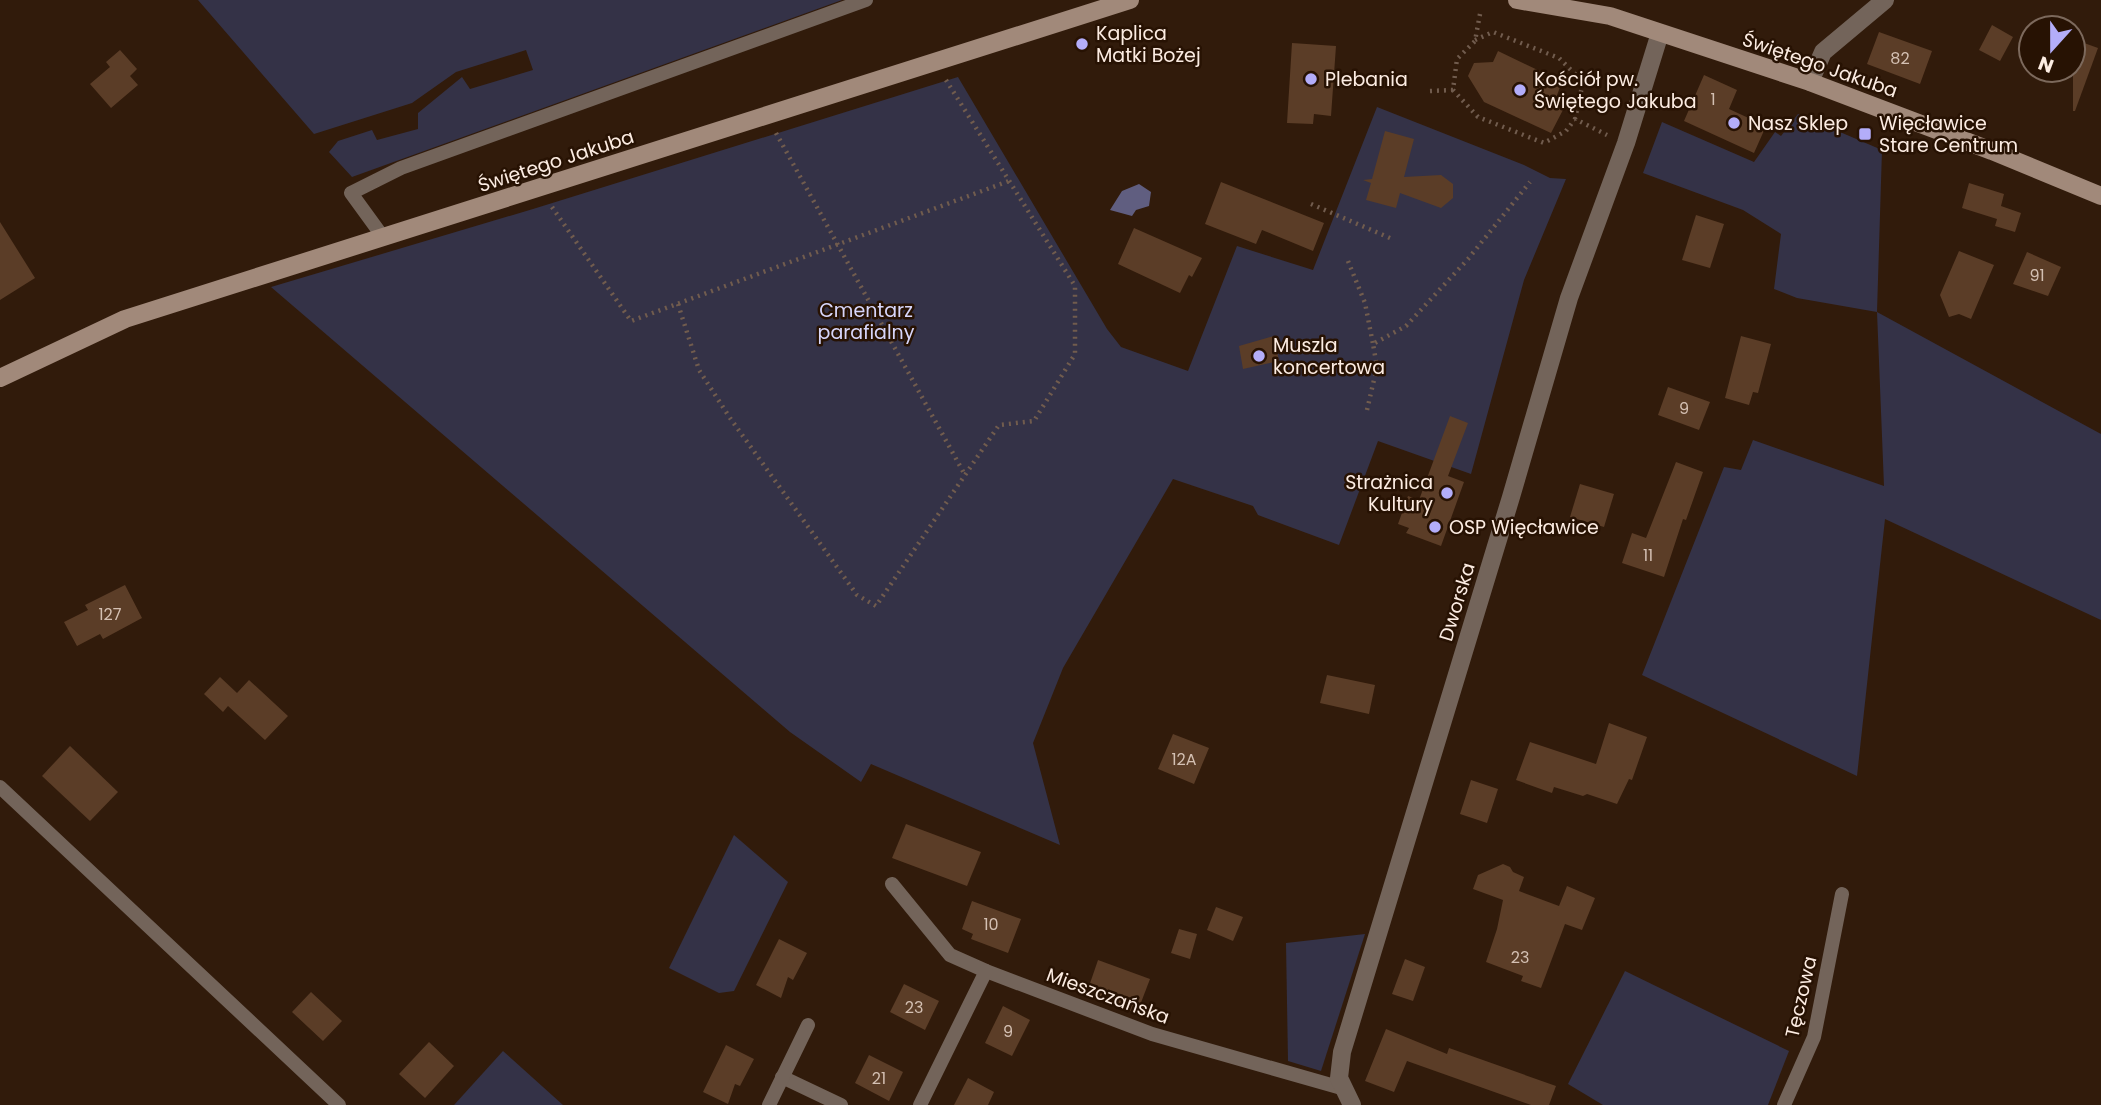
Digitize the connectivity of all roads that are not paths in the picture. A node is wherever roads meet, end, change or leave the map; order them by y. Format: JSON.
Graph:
{"nodes":[{"id":1,"x":866,"y":0,"type":"edge"},
{"id":2,"x":1517,"y":0,"type":"edge"},
{"id":3,"x":1885,"y":0,"type":"edge"},
{"id":4,"x":1123,"y":1,"type":"edge"},
{"id":5,"x":1660,"y":33,"type":"junction"},
{"id":6,"x":1810,"y":82,"type":"junction"},
{"id":7,"x":2101,"y":196,"type":"edge"},
{"id":8,"x":383,"y":237,"type":"junction"},
{"id":9,"x":0,"y":378,"type":"edge"},
{"id":10,"x":0,"y":787,"type":"edge"},
{"id":11,"x":892,"y":884,"type":"dead end"},
{"id":12,"x":1842,"y":894,"type":"dead end"},
{"id":13,"x":986,"y":971,"type":"junction"},
{"id":14,"x":808,"y":1025,"type":"dead end"},
{"id":15,"x":782,"y":1077,"type":"junction"},
{"id":16,"x":1348,"y":1097,"type":"edge"},
{"id":17,"x":339,"y":1105,"type":"edge"},
{"id":18,"x":769,"y":1105,"type":"edge"},
{"id":19,"x":841,"y":1105,"type":"edge"},
{"id":20,"x":920,"y":1105,"type":"edge"},
{"id":21,"x":1784,"y":1105,"type":"edge"}],
"edges":[{"from":1,"to":8,"type":"lane"},
{"from":2,"to":5,"type":"street","name":"Świętego Jakuba"},
{"from":3,"to":6,"type":"street"},
{"from":4,"to":8,"type":"street","name":"Świętego Jakuba"},
{"from":5,"to":6,"type":"street","name":"Świętego Jakuba"},
{"from":5,"to":16,"type":"street","name":"Dworska"},
{"from":6,"to":7,"type":"street","name":"Świętego Jakuba"},
{"from":8,"to":9,"type":"street","name":"Świętego Jakuba"},
{"from":10,"to":17,"type":"lane"},
{"from":11,"to":13,"type":"lane","name":"Mieszczańska"},
{"from":12,"to":21,"type":"lane","name":"Tęczowa"},
{"from":13,"to":16,"type":"lane","name":"Mieszczańska"},
{"from":13,"to":20,"type":"lane"},
{"from":14,"to":15,"type":"lane"},
{"from":15,"to":18,"type":"lane"},
{"from":15,"to":19,"type":"lane"}]}
